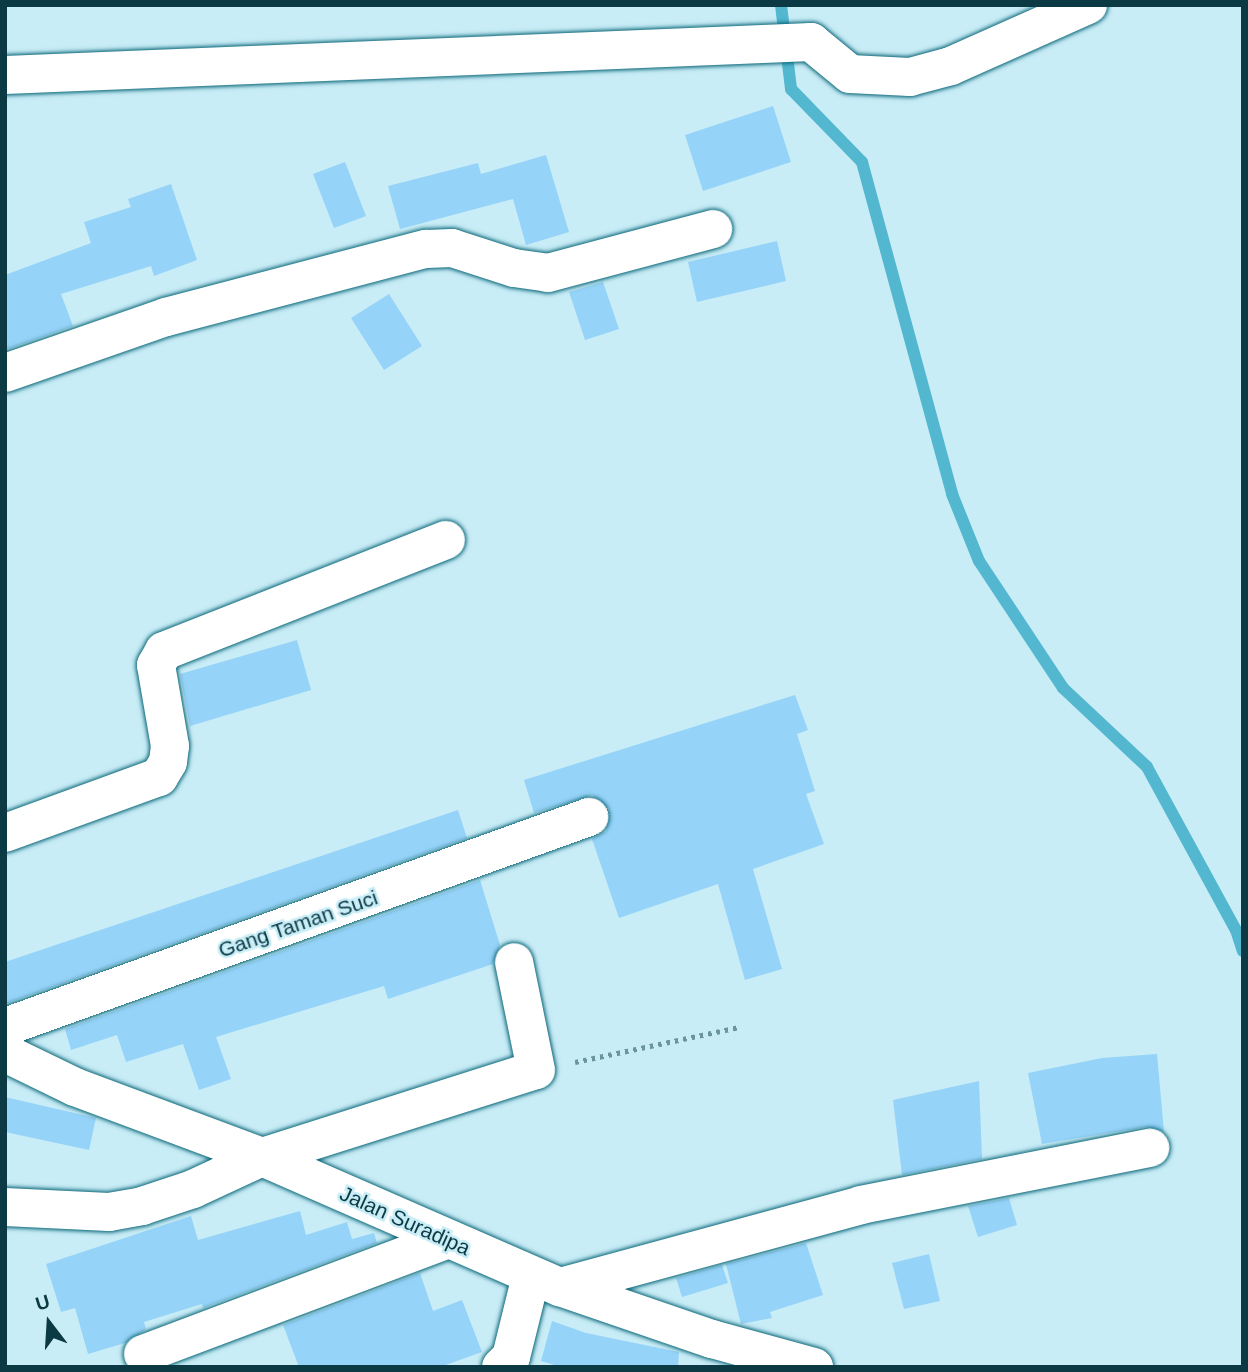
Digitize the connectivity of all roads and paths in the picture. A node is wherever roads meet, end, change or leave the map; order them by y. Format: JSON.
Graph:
{"nodes":[{"id":1,"x":1088,"y":5,"type":"edge"},
{"id":2,"x":5,"y":75,"type":"edge"},
{"id":3,"x":713,"y":229,"type":"dead end"},
{"id":4,"x":5,"y":373,"type":"edge"},
{"id":5,"x":446,"y":540,"type":"dead end"},
{"id":6,"x":589,"y":817,"type":"dead end"},
{"id":7,"x":5,"y":833,"type":"edge"},
{"id":8,"x":514,"y":962,"type":"dead end"},
{"id":9,"x":5,"y":1027,"type":"edge"},
{"id":10,"x":739,"y":1027,"type":"dead end"},
{"id":11,"x":5,"y":1053,"type":"edge"},
{"id":12,"x":536,"y":1070,"type":"junction"},
{"id":13,"x":1150,"y":1148,"type":"dead end"},
{"id":14,"x":262,"y":1157,"type":"junction"},
{"id":15,"x":5,"y":1207,"type":"edge"},
{"id":16,"x":446,"y":1240,"type":"junction"},
{"id":17,"x":546,"y":1281,"type":"junction"},
{"id":18,"x":143,"y":1354,"type":"dead end"},
{"id":19,"x":501,"y":1367,"type":"edge"},
{"id":20,"x":814,"y":1367,"type":"edge"}],
"edges":[{"from":1,"to":2,"type":"street"},
{"from":3,"to":4,"type":"street"},
{"from":5,"to":7,"type":"street"},
{"from":6,"to":9,"type":"street","name":"Gang Taman Suci"},
{"from":8,"to":12,"type":"street"},
{"from":10,"to":12,"type":"path"},
{"from":11,"to":14,"type":"street","name":"Jalan Suradipa"},
{"from":12,"to":14,"type":"street"},
{"from":13,"to":17,"type":"street"},
{"from":14,"to":15,"type":"street"},
{"from":14,"to":16,"type":"street","name":"Jalan Suradipa"},
{"from":16,"to":17,"type":"street","name":"Jalan Suradipa"},
{"from":16,"to":18,"type":"street"},
{"from":17,"to":19,"type":"street"},
{"from":17,"to":20,"type":"street","name":"Jalan Suradipa"}]}
